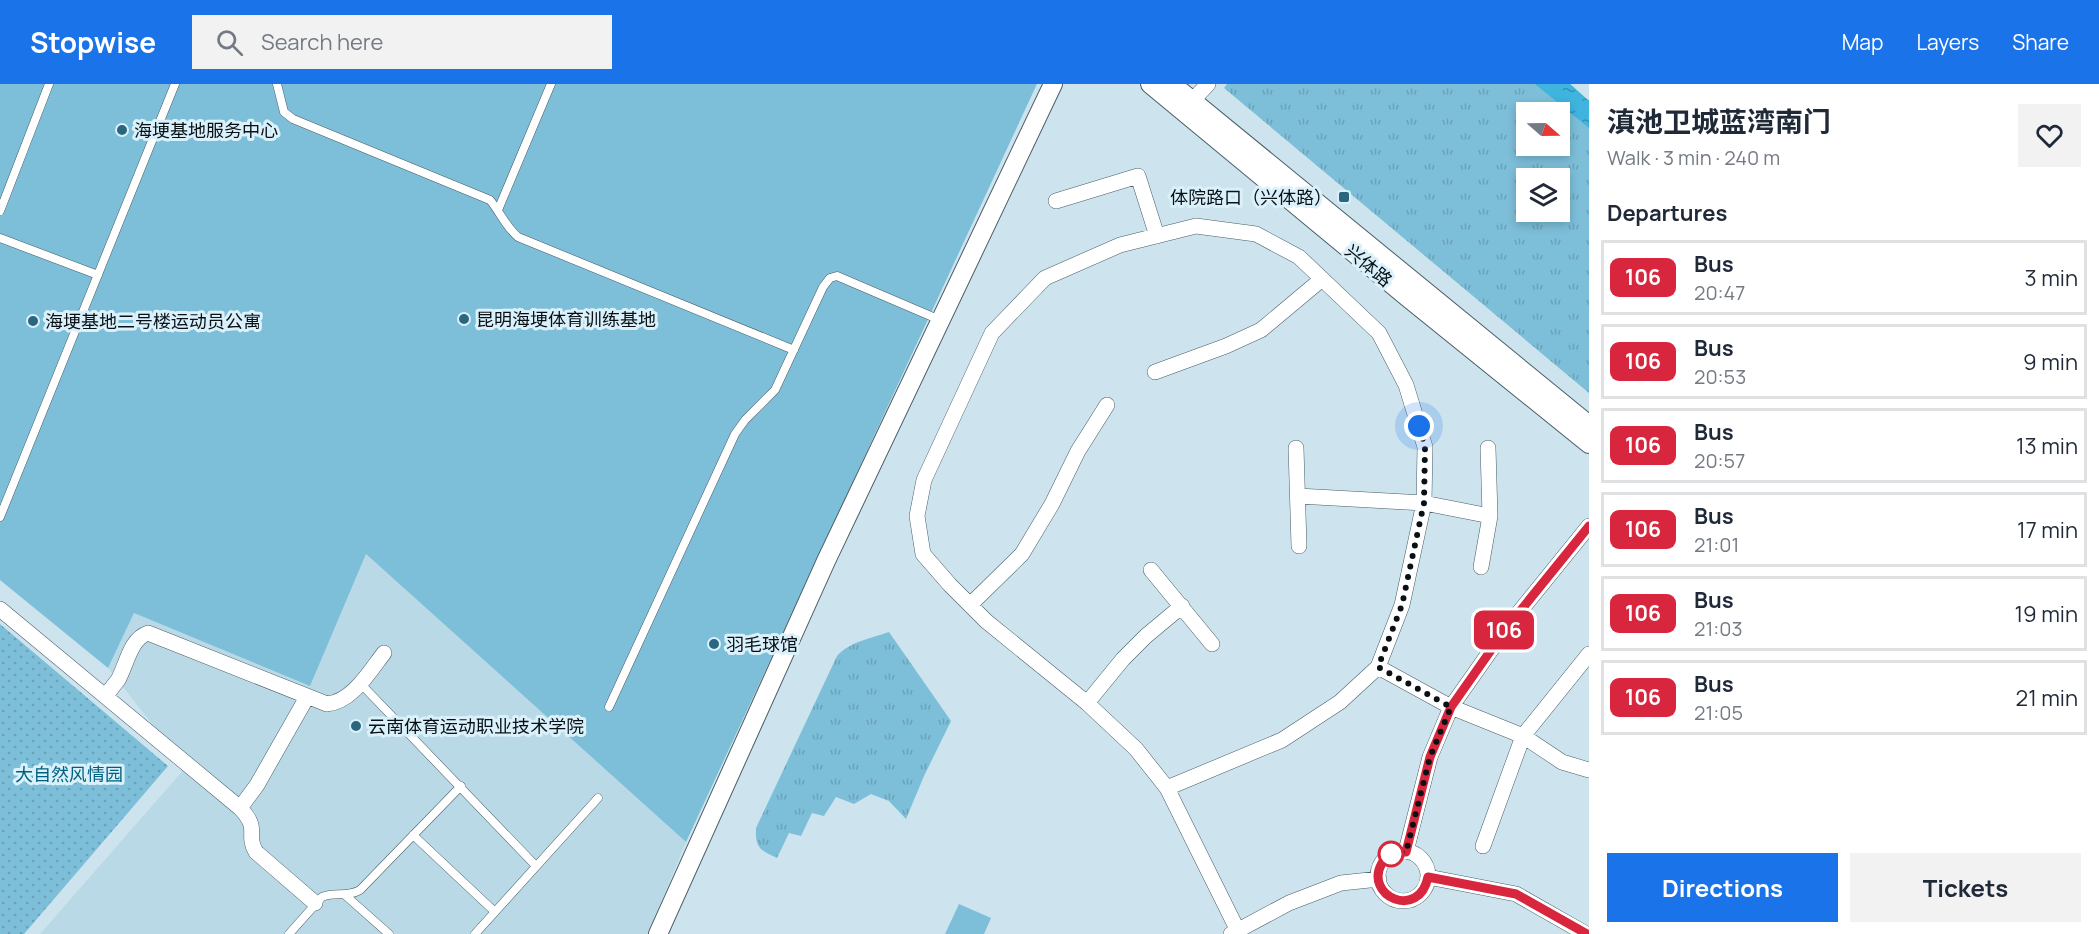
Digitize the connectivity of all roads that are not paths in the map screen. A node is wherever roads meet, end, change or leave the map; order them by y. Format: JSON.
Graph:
{"nodes":[{"id":1,"x":49,"y":84,"type":"edge"},
{"id":2,"x":175,"y":84,"type":"edge"},
{"id":3,"x":278,"y":84,"type":"edge"},
{"id":4,"x":551,"y":84,"type":"edge"},
{"id":5,"x":1053,"y":84,"type":"edge"},
{"id":6,"x":1150,"y":84,"type":"edge"},
{"id":7,"x":1172,"y":84,"type":"edge"},
{"id":8,"x":1208,"y":84,"type":"edge"},
{"id":9,"x":1192,"y":100,"type":"junction"},
{"id":10,"x":1056,"y":201,"type":"dead end"},
{"id":11,"x":498,"y":210,"type":"junction"},
{"id":12,"x":0,"y":211,"type":"edge"},
{"id":13,"x":1157,"y":236,"type":"junction"},
{"id":14,"x":0,"y":238,"type":"edge"},
{"id":15,"x":98,"y":275,"type":"junction"},
{"id":16,"x":1322,"y":279,"type":"junction"},
{"id":17,"x":940,"y":320,"type":"junction"},
{"id":18,"x":794,"y":350,"type":"junction"},
{"id":19,"x":1155,"y":372,"type":"dead end"},
{"id":20,"x":1107,"y":405,"type":"dead end"},
{"id":21,"x":1589,"y":425,"type":"edge"},
{"id":22,"x":1589,"y":444,"type":"edge"},
{"id":23,"x":1296,"y":448,"type":"dead end"},
{"id":24,"x":1488,"y":448,"type":"dead end"},
{"id":25,"x":1298,"y":496,"type":"junction"},
{"id":26,"x":1424,"y":503,"type":"junction"},
{"id":27,"x":1490,"y":516,"type":"junction"},
{"id":28,"x":0,"y":517,"type":"edge"},
{"id":29,"x":1589,"y":526,"type":"edge"},
{"id":30,"x":1299,"y":546,"type":"dead end"},
{"id":31,"x":1481,"y":567,"type":"dead end"},
{"id":32,"x":1151,"y":570,"type":"dead end"},
{"id":33,"x":970,"y":605,"type":"junction"},
{"id":34,"x":1182,"y":606,"type":"junction"},
{"id":35,"x":0,"y":609,"type":"edge"},
{"id":36,"x":1212,"y":644,"type":"dead end"},
{"id":37,"x":384,"y":653,"type":"dead end"},
{"id":38,"x":1589,"y":654,"type":"edge"},
{"id":39,"x":1378,"y":667,"type":"junction"},
{"id":40,"x":359,"y":683,"type":"junction"},
{"id":41,"x":106,"y":696,"type":"junction"},
{"id":42,"x":307,"y":697,"type":"junction"},
{"id":43,"x":1087,"y":703,"type":"junction"},
{"id":44,"x":609,"y":707,"type":"dead end"},
{"id":45,"x":1451,"y":707,"type":"junction"},
{"id":46,"x":1523,"y":736,"type":"junction"},
{"id":47,"x":1589,"y":770,"type":"edge"},
{"id":48,"x":461,"y":786,"type":"junction"},
{"id":49,"x":1167,"y":788,"type":"junction"},
{"id":50,"x":598,"y":798,"type":"dead end"},
{"id":51,"x":240,"y":808,"type":"junction"},
{"id":52,"x":413,"y":835,"type":"junction"},
{"id":53,"x":1483,"y":846,"type":"dead end"},
{"id":54,"x":1406,"y":852,"type":"junction"},
{"id":55,"x":536,"y":866,"type":"junction"},
{"id":56,"x":1428,"y":877,"type":"junction"},
{"id":57,"x":1378,"y":879,"type":"junction"},
{"id":58,"x":345,"y":895,"type":"junction"},
{"id":59,"x":315,"y":903,"type":"junction"},
{"id":60,"x":495,"y":912,"type":"junction"},
{"id":61,"x":1234,"y":932,"type":"edge"},
{"id":62,"x":289,"y":934,"type":"edge"},
{"id":63,"x":389,"y":934,"type":"edge"},
{"id":64,"x":475,"y":934,"type":"edge"},
{"id":65,"x":658,"y":934,"type":"edge"},
{"id":66,"x":1587,"y":934,"type":"edge"}],
"edges":[{"from":1,"to":12,"type":"lane"},
{"from":2,"to":15,"type":"lane"},
{"from":3,"to":11,"type":"lane"},
{"from":4,"to":11,"type":"lane"},
{"from":5,"to":17,"type":"street"},
{"from":6,"to":22,"type":"street","name":"兴体路"},
{"from":7,"to":9,"type":"street","name":"兴体路"},
{"from":8,"to":9,"type":"street"},
{"from":9,"to":21,"type":"street","name":"兴体路"},
{"from":10,"to":13,"type":"street"},
{"from":11,"to":18,"type":"lane"},
{"from":13,"to":16,"type":"street"},
{"from":13,"to":33,"type":"street"},
{"from":14,"to":15,"type":"lane"},
{"from":15,"to":28,"type":"lane"},
{"from":16,"to":19,"type":"street"},
{"from":16,"to":26,"type":"street"},
{"from":17,"to":18,"type":"lane"},
{"from":17,"to":65,"type":"street"},
{"from":18,"to":44,"type":"lane"},
{"from":20,"to":33,"type":"street"},
{"from":23,"to":25,"type":"street"},
{"from":24,"to":27,"type":"street"},
{"from":25,"to":26,"type":"street"},
{"from":25,"to":30,"type":"street"},
{"from":26,"to":27,"type":"street"},
{"from":26,"to":39,"type":"street"},
{"from":27,"to":31,"type":"street"},
{"from":29,"to":45,"type":"street"},
{"from":32,"to":34,"type":"street"},
{"from":33,"to":43,"type":"street"},
{"from":34,"to":36,"type":"street"},
{"from":34,"to":43,"type":"street"},
{"from":35,"to":41,"type":"street"},
{"from":37,"to":40,"type":"street"},
{"from":38,"to":46,"type":"street"},
{"from":39,"to":45,"type":"street"},
{"from":39,"to":49,"type":"street"},
{"from":40,"to":42,"type":"street"},
{"from":40,"to":48,"type":"lane"},
{"from":41,"to":42,"type":"street"},
{"from":41,"to":51,"type":"street"},
{"from":42,"to":51,"type":"street"},
{"from":43,"to":49,"type":"street"},
{"from":45,"to":46,"type":"street"},
{"from":45,"to":54,"type":"street"},
{"from":46,"to":47,"type":"street"},
{"from":46,"to":53,"type":"street"},
{"from":48,"to":52,"type":"lane"},
{"from":48,"to":55,"type":"lane"},
{"from":49,"to":61,"type":"street"},
{"from":50,"to":55,"type":"lane"},
{"from":51,"to":59,"type":"street"},
{"from":52,"to":58,"type":"lane"},
{"from":52,"to":60,"type":"lane"},
{"from":54,"to":56,"type":"street"},
{"from":54,"to":57,"type":"street"},
{"from":55,"to":60,"type":"lane"},
{"from":56,"to":57,"type":"street"},
{"from":56,"to":66,"type":"street"},
{"from":57,"to":61,"type":"street"},
{"from":58,"to":59,"type":"lane"},
{"from":58,"to":63,"type":"lane"},
{"from":59,"to":62,"type":"lane"},
{"from":60,"to":64,"type":"lane"}]}
